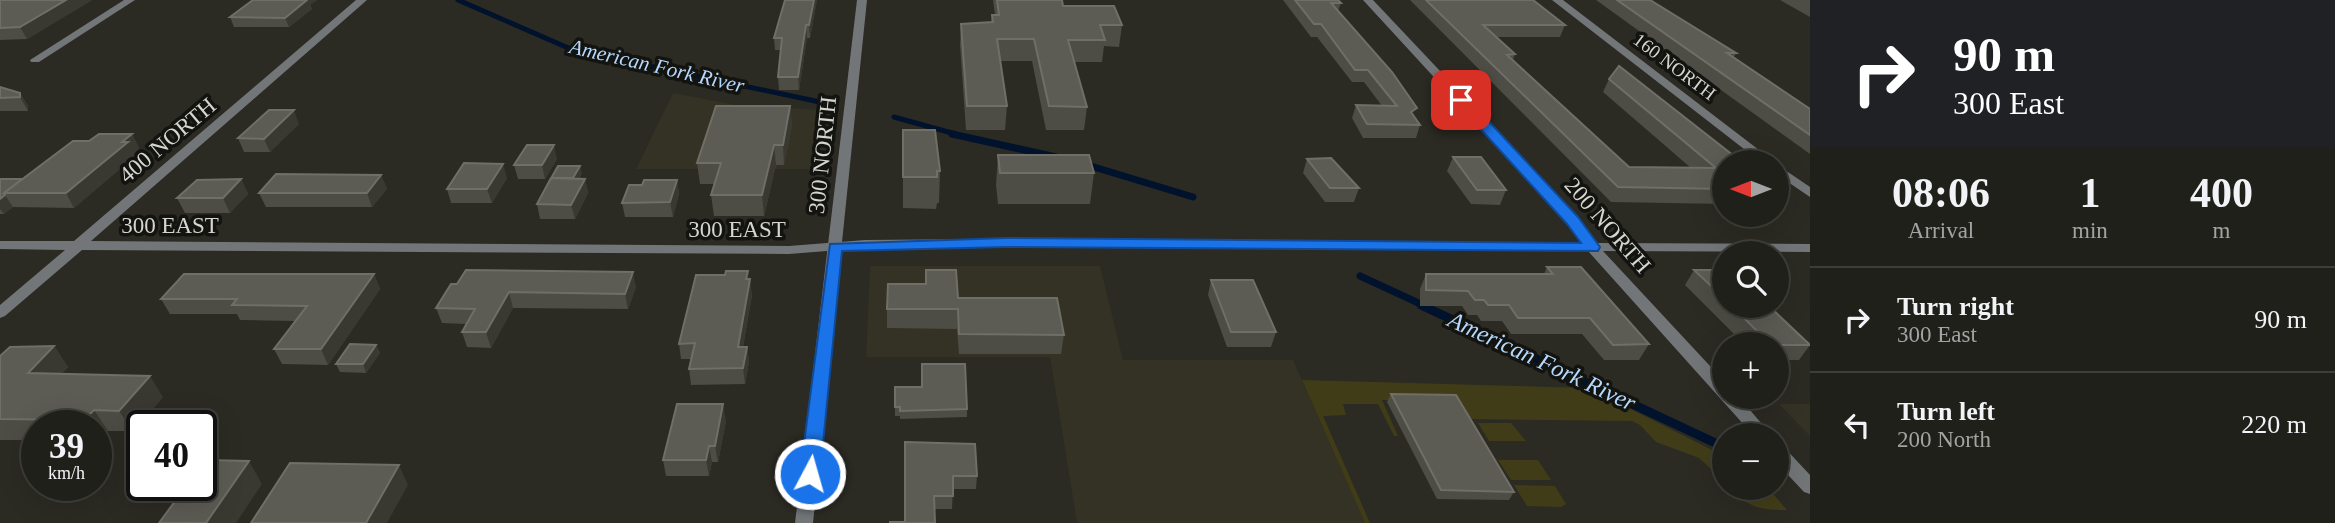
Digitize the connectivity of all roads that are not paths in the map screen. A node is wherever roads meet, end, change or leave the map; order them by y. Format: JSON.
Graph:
{"nodes":[{"id":1,"x":130,"y":0,"type":"edge"},
{"id":2,"x":362,"y":0,"type":"edge"},
{"id":3,"x":863,"y":0,"type":"edge"},
{"id":4,"x":1368,"y":0,"type":"edge"},
{"id":5,"x":1557,"y":0,"type":"edge"},
{"id":6,"x":35,"y":60,"type":"dead end"},
{"id":7,"x":1753,"y":150,"type":"edge"},
{"id":8,"x":1789,"y":178,"type":"edge"},
{"id":9,"x":1810,"y":193,"type":"edge"},
{"id":10,"x":0,"y":245,"type":"edge"},
{"id":11,"x":78,"y":246,"type":"junction"},
{"id":12,"x":835,"y":247,"type":"junction"},
{"id":13,"x":1593,"y":247,"type":"junction"},
{"id":14,"x":1810,"y":248,"type":"edge"},
{"id":15,"x":0,"y":313,"type":"edge"},
{"id":16,"x":1712,"y":379,"type":"edge"},
{"id":17,"x":1740,"y":409,"type":"edge"},
{"id":18,"x":1752,"y":423,"type":"edge"},
{"id":19,"x":1789,"y":464,"type":"edge"},
{"id":20,"x":1810,"y":487,"type":"edge"},
{"id":21,"x":804,"y":523,"type":"edge"}],
"edges":[{"from":1,"to":6,"type":"street"},
{"from":2,"to":11,"type":"street","name":"400 NORTH"},
{"from":3,"to":12,"type":"street","name":"300 NORTH"},
{"from":4,"to":13,"type":"street","name":"200 NORTH"},
{"from":5,"to":7,"type":"street","name":"160 NORTH"},
{"from":8,"to":9,"type":"street"},
{"from":10,"to":11,"type":"street","name":"300 EAST"},
{"from":11,"to":12,"type":"street","name":"300 EAST"},
{"from":11,"to":15,"type":"street","name":"400 NORTH"},
{"from":12,"to":13,"type":"street","name":"300 EAST"},
{"from":12,"to":21,"type":"street","name":"300 NORTH"},
{"from":13,"to":14,"type":"street","name":"300 EAST"},
{"from":13,"to":16,"type":"street","name":"200 NORTH"},
{"from":17,"to":18,"type":"street"},
{"from":19,"to":20,"type":"street"}]}
